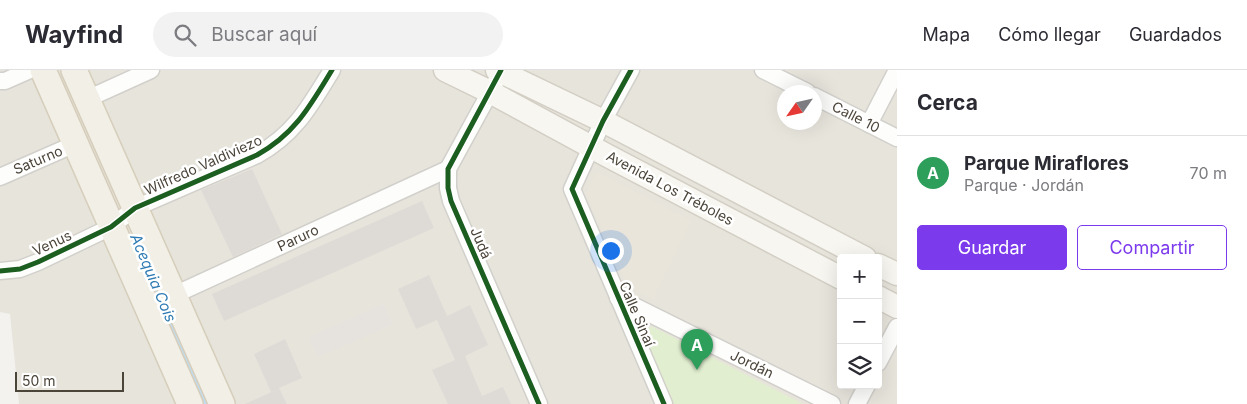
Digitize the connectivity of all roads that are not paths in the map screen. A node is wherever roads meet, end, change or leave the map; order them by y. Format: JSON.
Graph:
{"nodes":[{"id":1,"x":30,"y":70,"type":"edge"},
{"id":2,"x":43,"y":70,"type":"edge"},
{"id":3,"x":74,"y":70,"type":"edge"},
{"id":4,"x":151,"y":70,"type":"edge"},
{"id":5,"x":332,"y":70,"type":"edge"},
{"id":6,"x":446,"y":70,"type":"edge"},
{"id":7,"x":631,"y":70,"type":"edge"},
{"id":8,"x":763,"y":70,"type":"edge"},
{"id":9,"x":897,"y":70,"type":"edge"},
{"id":10,"x":499,"y":71,"type":"edge"},
{"id":11,"x":0,"y":81,"type":"edge"},
{"id":12,"x":794,"y":85,"type":"edge"},
{"id":13,"x":490,"y":92,"type":"junction"},
{"id":14,"x":87,"y":99,"type":"junction"},
{"id":15,"x":822,"y":100,"type":"edge"},
{"id":16,"x":603,"y":121,"type":"junction"},
{"id":17,"x":870,"y":124,"type":"junction"},
{"id":18,"x":897,"y":138,"type":"edge"},
{"id":19,"x":75,"y":144,"type":"junction"},
{"id":20,"x":592,"y":147,"type":"junction"},
{"id":21,"x":448,"y":169,"type":"junction"},
{"id":22,"x":0,"y":176,"type":"edge"},
{"id":23,"x":134,"y":208,"type":"junction"},
{"id":24,"x":112,"y":226,"type":"junction"},
{"id":25,"x":857,"y":254,"type":"edge"},
{"id":26,"x":882,"y":266,"type":"edge"},
{"id":27,"x":0,"y":271,"type":"edge"},
{"id":28,"x":897,"y":274,"type":"edge"},
{"id":29,"x":837,"y":276,"type":"edge"},
{"id":30,"x":173,"y":296,"type":"junction"},
{"id":31,"x":618,"y":298,"type":"junction"},
{"id":32,"x":882,"y":299,"type":"edge"},
{"id":33,"x":148,"y":306,"type":"junction"},
{"id":34,"x":897,"y":307,"type":"edge"},
{"id":35,"x":897,"y":327,"type":"edge"},
{"id":36,"x":882,"y":355,"type":"edge"},
{"id":37,"x":865,"y":389,"type":"edge"},
{"id":38,"x":190,"y":404,"type":"edge"},
{"id":39,"x":222,"y":404,"type":"edge"},
{"id":40,"x":539,"y":404,"type":"edge"},
{"id":41,"x":664,"y":404,"type":"edge"},
{"id":42,"x":832,"y":404,"type":"edge"},
{"id":43,"x":857,"y":404,"type":"edge"}],
"edges":[{"from":1,"to":11,"type":"street"},
{"from":2,"to":19,"type":"main road"},
{"from":3,"to":14,"type":"main road"},
{"from":4,"to":14,"type":"street"},
{"from":5,"to":23,"type":"street","name":"Wilfredo Valdiviezo"},
{"from":6,"to":13,"type":"main road","name":"Avenida Los Tréboles"},
{"from":7,"to":16,"type":"street","name":"Calle Sinaí"},
{"from":8,"to":12,"type":"street"},
{"from":9,"to":17,"type":"street"},
{"from":10,"to":13,"type":"street"},
{"from":10,"to":16,"type":"main road","name":"Avenida Los Tréboles"},
{"from":13,"to":20,"type":"main road","name":"Avenida Los Tréboles"},
{"from":13,"to":21,"type":"street"},
{"from":14,"to":23,"type":"main road"},
{"from":15,"to":17,"type":"street","name":"Calle 10"},
{"from":16,"to":20,"type":"street","name":"Calle Sinaí"},
{"from":16,"to":25,"type":"main road","name":"Avenida Los Tréboles"},
{"from":17,"to":18,"type":"street","name":"Calle 10"},
{"from":19,"to":22,"type":"street","name":"Saturno"},
{"from":19,"to":24,"type":"main road"},
{"from":20,"to":29,"type":"main road","name":"Avenida Los Tréboles"},
{"from":20,"to":31,"type":"street","name":"Calle Sinaí"},
{"from":21,"to":30,"type":"street","name":"Paruro"},
{"from":21,"to":40,"type":"street","name":"Judá"},
{"from":23,"to":24,"type":"street","name":"Wilfredo Valdiviezo"},
{"from":23,"to":30,"type":"main road"},
{"from":24,"to":27,"type":"street","name":"Venus"},
{"from":24,"to":33,"type":"main road"},
{"from":26,"to":28,"type":"main road"},
{"from":30,"to":33,"type":"street","name":"Paruro"},
{"from":30,"to":39,"type":"main road"},
{"from":31,"to":41,"type":"street","name":"Calle Sinaí"},
{"from":31,"to":42,"type":"street","name":"Jordán"},
{"from":32,"to":34,"type":"main road"},
{"from":33,"to":38,"type":"main road"},
{"from":35,"to":36,"type":"street"},
{"from":37,"to":43,"type":"street"}]}
